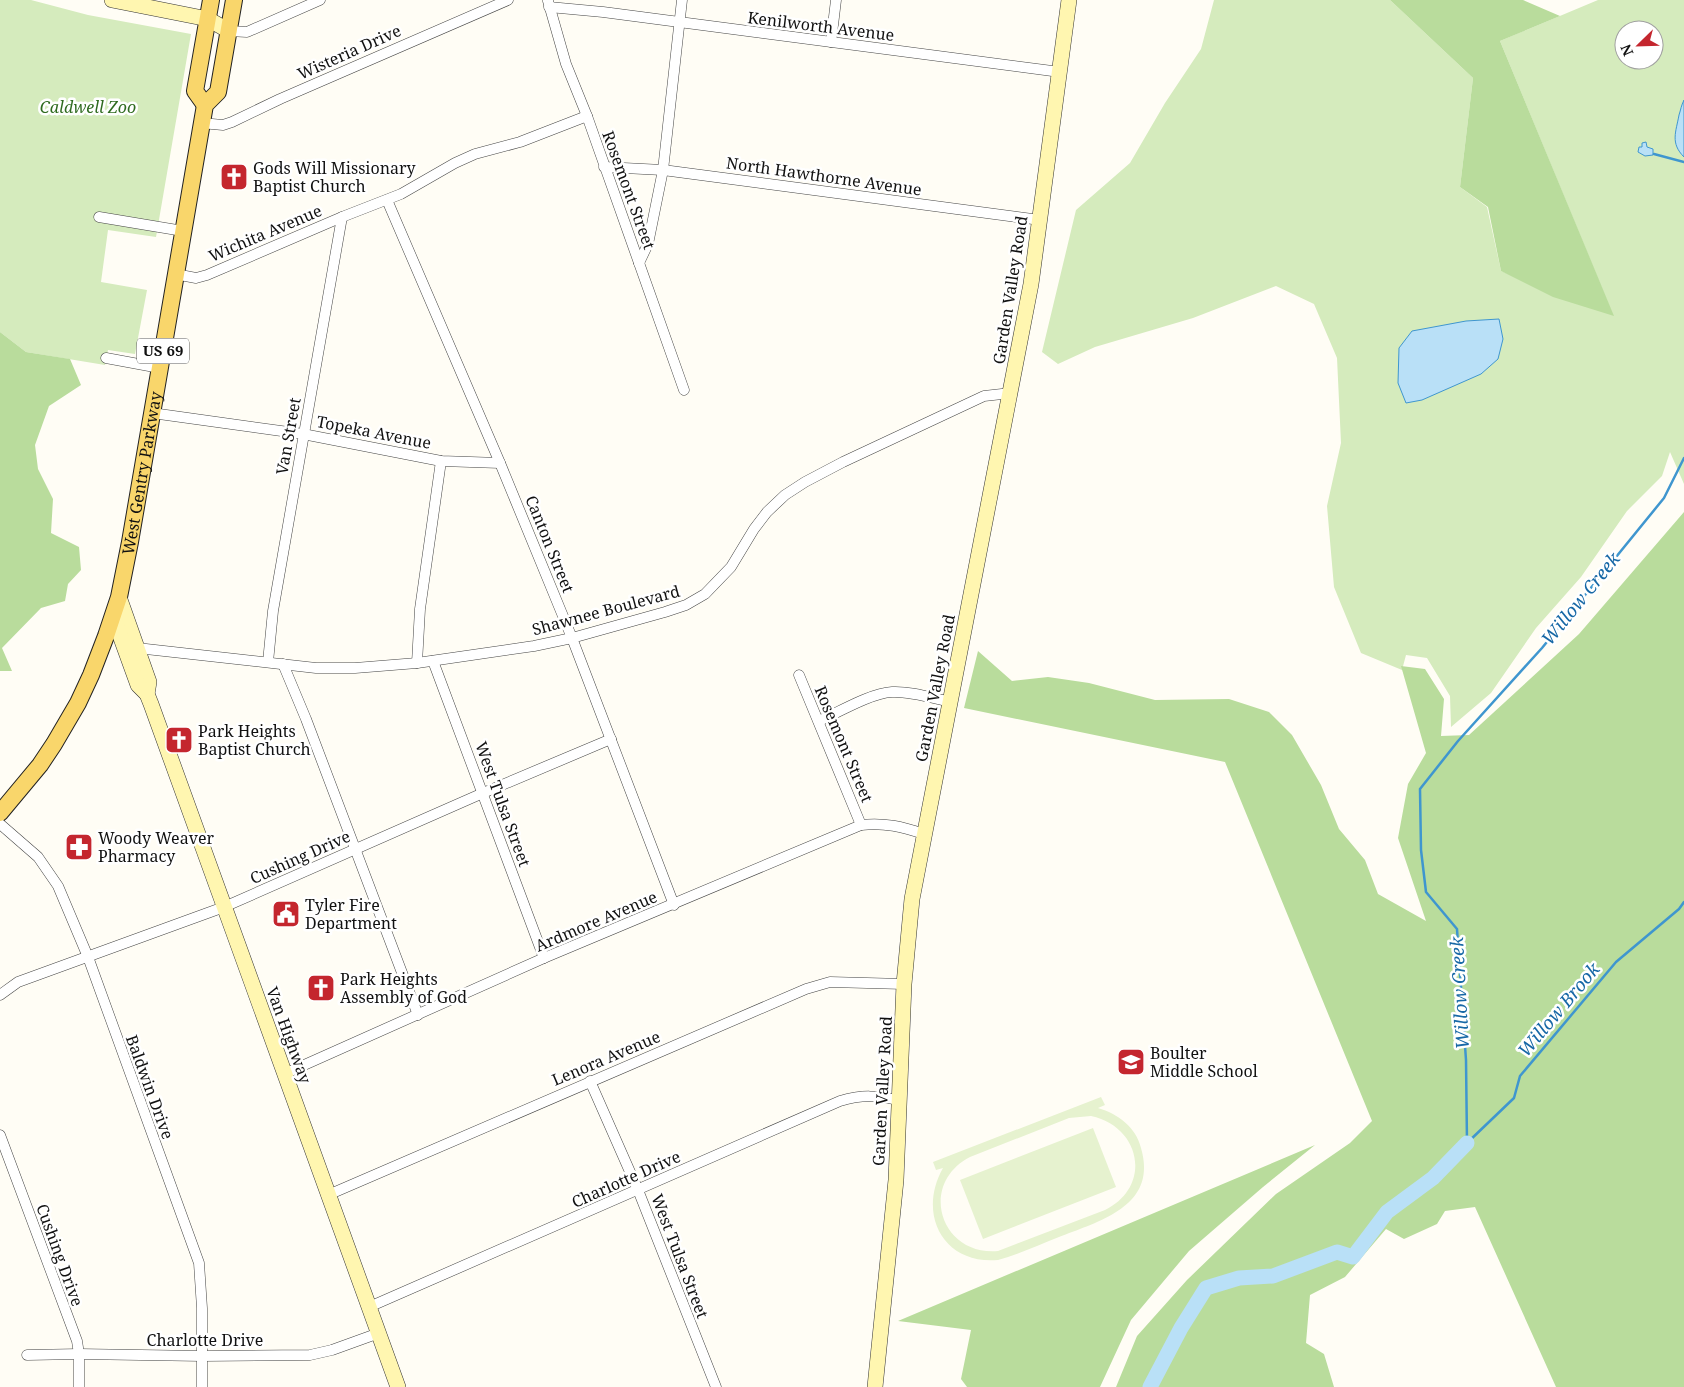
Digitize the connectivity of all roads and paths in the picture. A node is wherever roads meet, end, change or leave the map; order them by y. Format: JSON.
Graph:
{"nodes":[{"id":1,"x":112,"y":0,"type":"edge"},
{"id":2,"x":211,"y":0,"type":"edge"},
{"id":3,"x":234,"y":0,"type":"edge"},
{"id":4,"x":320,"y":0,"type":"edge"},
{"id":5,"x":508,"y":0,"type":"edge"},
{"id":6,"x":682,"y":0,"type":"edge"},
{"id":7,"x":836,"y":0,"type":"edge"},
{"id":8,"x":1069,"y":0,"type":"edge"},
{"id":9,"x":548,"y":3,"type":"edge"},
{"id":10,"x":208,"y":19,"type":"junction"},
{"id":11,"x":679,"y":22,"type":"junction"},
{"id":12,"x":229,"y":31,"type":"junction"},
{"id":13,"x":831,"y":42,"type":"junction"},
{"id":14,"x":1060,"y":72,"type":"junction"},
{"id":15,"x":205,"y":105,"type":"junction"},
{"id":16,"x":587,"y":116,"type":"junction"},
{"id":17,"x":201,"y":123,"type":"junction"},
{"id":18,"x":604,"y":167,"type":"junction"},
{"id":19,"x":664,"y":170,"type":"junction"},
{"id":20,"x":387,"y":200,"type":"junction"},
{"id":21,"x":100,"y":217,"type":"dead end"},
{"id":22,"x":342,"y":217,"type":"junction"},
{"id":23,"x":1040,"y":220,"type":"junction"},
{"id":24,"x":183,"y":231,"type":"junction"},
{"id":25,"x":639,"y":263,"type":"junction"},
{"id":26,"x":175,"y":274,"type":"junction"},
{"id":27,"x":106,"y":358,"type":"dead end"},
{"id":28,"x":160,"y":368,"type":"junction"},
{"id":29,"x":684,"y":390,"type":"dead end"},
{"id":30,"x":1011,"y":393,"type":"junction"},
{"id":31,"x":152,"y":413,"type":"junction"},
{"id":32,"x":303,"y":434,"type":"junction"},
{"id":33,"x":441,"y":461,"type":"junction"},
{"id":34,"x":500,"y":463,"type":"junction"},
{"id":35,"x":119,"y":597,"type":"junction"},
{"id":36,"x":113,"y":616,"type":"junction"},
{"id":37,"x":572,"y":638,"type":"junction"},
{"id":38,"x":137,"y":648,"type":"junction"},
{"id":39,"x":433,"y":661,"type":"junction"},
{"id":40,"x":268,"y":662,"type":"junction"},
{"id":41,"x":417,"y":663,"type":"junction"},
{"id":42,"x":283,"y":664,"type":"junction"},
{"id":43,"x":798,"y":675,"type":"dead end"},
{"id":44,"x":147,"y":694,"type":"junction"},
{"id":45,"x":951,"y":702,"type":"junction"},
{"id":46,"x":819,"y":721,"type":"junction"},
{"id":47,"x":611,"y":740,"type":"junction"},
{"id":48,"x":483,"y":793,"type":"junction"},
{"id":49,"x":0,"y":812,"type":"edge"},
{"id":50,"x":0,"y":824,"type":"edge"},
{"id":51,"x":861,"y":825,"type":"junction"},
{"id":52,"x":924,"y":834,"type":"junction"},
{"id":53,"x":356,"y":849,"type":"junction"},
{"id":54,"x":674,"y":904,"type":"junction"},
{"id":55,"x":224,"y":907,"type":"junction"},
{"id":56,"x":88,"y":957,"type":"junction"},
{"id":57,"x":544,"y":958,"type":"junction"},
{"id":58,"x":904,"y":984,"type":"junction"},
{"id":59,"x":0,"y":995,"type":"edge"},
{"id":60,"x":418,"y":1015,"type":"junction"},
{"id":61,"x":284,"y":1074,"type":"junction"},
{"id":62,"x":590,"y":1081,"type":"junction"},
{"id":63,"x":900,"y":1100,"type":"junction"},
{"id":64,"x":0,"y":1135,"type":"edge"},
{"id":65,"x":638,"y":1190,"type":"junction"},
{"id":66,"x":328,"y":1195,"type":"junction"},
{"id":67,"x":369,"y":1307,"type":"junction"},
{"id":68,"x":379,"y":1334,"type":"junction"},
{"id":69,"x":79,"y":1354,"type":"junction"},
{"id":70,"x":27,"y":1355,"type":"dead end"},
{"id":71,"x":202,"y":1356,"type":"junction"},
{"id":72,"x":79,"y":1387,"type":"edge"},
{"id":73,"x":202,"y":1387,"type":"edge"},
{"id":74,"x":398,"y":1387,"type":"edge"},
{"id":75,"x":716,"y":1387,"type":"edge"},
{"id":76,"x":875,"y":1387,"type":"edge"}],
"edges":[{"from":1,"to":10,"type":"street"},
{"from":2,"to":10,"type":"main road"},
{"from":3,"to":12,"type":"main road","name":"West Gentry Parkway","number":"US 69"},
{"from":4,"to":12,"type":"street"},
{"from":5,"to":17,"type":"street","name":"Wisteria Drive"},
{"from":6,"to":11,"type":"street"},
{"from":7,"to":13,"type":"street"},
{"from":8,"to":14,"type":"street","name":"Garden Valley Road"},
{"from":9,"to":11,"type":"street","name":"Kenilworth Avenue"},
{"from":9,"to":16,"type":"street","name":"Rosemont Street"},
{"from":10,"to":12,"type":"street"},
{"from":10,"to":15,"type":"main road"},
{"from":11,"to":13,"type":"street","name":"Kenilworth Avenue"},
{"from":11,"to":19,"type":"street"},
{"from":12,"to":15,"type":"main road","name":"West Gentry Parkway","number":"US 69"},
{"from":13,"to":14,"type":"street","name":"Kenilworth Avenue"},
{"from":14,"to":23,"type":"street","name":"Garden Valley Road"},
{"from":15,"to":17,"type":"main road","name":"West Gentry Parkway","number":"US 69"},
{"from":16,"to":18,"type":"street","name":"Rosemont Street"},
{"from":16,"to":20,"type":"street","name":"Wichita Avenue"},
{"from":17,"to":24,"type":"main road","name":"West Gentry Parkway","number":"US 69"},
{"from":18,"to":19,"type":"street","name":"North Hawthorne Avenue"},
{"from":18,"to":25,"type":"street","name":"Rosemont Street"},
{"from":19,"to":23,"type":"street","name":"North Hawthorne Avenue"},
{"from":19,"to":25,"type":"street"},
{"from":20,"to":22,"type":"street","name":"Wichita Avenue"},
{"from":20,"to":34,"type":"street","name":"Canton Street"},
{"from":21,"to":24,"type":"street"},
{"from":22,"to":26,"type":"street","name":"Wichita Avenue"},
{"from":22,"to":32,"type":"street","name":"Van Street"},
{"from":23,"to":30,"type":"street","name":"Garden Valley Road"},
{"from":24,"to":26,"type":"main road","name":"West Gentry Parkway","number":"US 69"},
{"from":25,"to":29,"type":"street","name":"Rosemont Street"},
{"from":26,"to":28,"type":"main road","name":"West Gentry Parkway","number":"US 69"},
{"from":27,"to":28,"type":"street"},
{"from":28,"to":31,"type":"main road","name":"West Gentry Parkway","number":"US 69"},
{"from":30,"to":37,"type":"street","name":"Shawnee Boulevard"},
{"from":30,"to":45,"type":"street","name":"Garden Valley Road"},
{"from":31,"to":32,"type":"street","name":"Topeka Avenue"},
{"from":31,"to":35,"type":"main road","name":"West Gentry Parkway","number":"US 69"},
{"from":32,"to":33,"type":"street","name":"Topeka Avenue"},
{"from":32,"to":40,"type":"street","name":"Van Street"},
{"from":33,"to":34,"type":"street","name":"Topeka Avenue"},
{"from":33,"to":41,"type":"street"},
{"from":34,"to":37,"type":"street","name":"Canton Street"},
{"from":35,"to":36,"type":"main road","name":"West Gentry Parkway","number":"US 69"},
{"from":35,"to":38,"type":"street","name":"Van Highway"},
{"from":36,"to":44,"type":"street","name":"Van Highway"},
{"from":36,"to":49,"type":"main road","name":"West Gentry Parkway","number":"US 69"},
{"from":37,"to":39,"type":"street","name":"Shawnee Boulevard"},
{"from":37,"to":47,"type":"street","name":"Canton Street"},
{"from":38,"to":40,"type":"street","name":"Shawnee Boulevard"},
{"from":38,"to":44,"type":"street","name":"Van Highway"},
{"from":39,"to":41,"type":"street","name":"Shawnee Boulevard"},
{"from":39,"to":48,"type":"street","name":"West Tulsa Street"},
{"from":40,"to":42,"type":"street","name":"Shawnee Boulevard"},
{"from":41,"to":42,"type":"street","name":"Shawnee Boulevard"},
{"from":42,"to":53,"type":"street"},
{"from":43,"to":46,"type":"street","name":"Rosemont Street"},
{"from":44,"to":55,"type":"street","name":"Van Highway"},
{"from":45,"to":46,"type":"street"},
{"from":45,"to":52,"type":"street","name":"Garden Valley Road"},
{"from":46,"to":51,"type":"street","name":"Rosemont Street"},
{"from":47,"to":48,"type":"street","name":"Cushing Drive"},
{"from":47,"to":54,"type":"street","name":"Canton Street"},
{"from":48,"to":53,"type":"street","name":"Cushing Drive"},
{"from":48,"to":57,"type":"street","name":"West Tulsa Street"},
{"from":50,"to":56,"type":"street","name":"Baldwin Drive"},
{"from":51,"to":52,"type":"street","name":"Ardmore Avenue"},
{"from":51,"to":54,"type":"street","name":"Ardmore Avenue"},
{"from":52,"to":58,"type":"street","name":"Garden Valley Road"},
{"from":53,"to":55,"type":"street","name":"Cushing Drive"},
{"from":53,"to":60,"type":"street"},
{"from":54,"to":57,"type":"street","name":"Ardmore Avenue"},
{"from":55,"to":56,"type":"street","name":"Cushing Drive"},
{"from":55,"to":61,"type":"street","name":"Van Highway"},
{"from":56,"to":59,"type":"street","name":"Cushing Drive"},
{"from":56,"to":71,"type":"street","name":"Baldwin Drive"},
{"from":57,"to":60,"type":"street","name":"Ardmore Avenue"},
{"from":58,"to":62,"type":"street","name":"Lenora Avenue"},
{"from":58,"to":63,"type":"street","name":"Garden Valley Road"},
{"from":60,"to":61,"type":"street","name":"Ardmore Avenue"},
{"from":61,"to":66,"type":"street","name":"Van Highway"},
{"from":62,"to":65,"type":"street","name":"West Tulsa Street"},
{"from":62,"to":66,"type":"street","name":"Lenora Avenue"},
{"from":63,"to":65,"type":"street","name":"Charlotte Drive"},
{"from":63,"to":76,"type":"street","name":"Garden Valley Road"},
{"from":64,"to":69,"type":"street","name":"Cushing Drive"},
{"from":65,"to":67,"type":"street","name":"Charlotte Drive"},
{"from":65,"to":75,"type":"street","name":"West Tulsa Street"},
{"from":66,"to":67,"type":"street","name":"Van Highway"},
{"from":67,"to":68,"type":"street","name":"Van Highway"},
{"from":68,"to":71,"type":"street","name":"Charlotte Drive"},
{"from":68,"to":74,"type":"street","name":"Van Highway"},
{"from":69,"to":70,"type":"street","name":"Charlotte Drive"},
{"from":69,"to":71,"type":"street","name":"Charlotte Drive"},
{"from":69,"to":72,"type":"street","name":"Cushing Drive"},
{"from":71,"to":73,"type":"street","name":"Baldwin Drive"}]}
